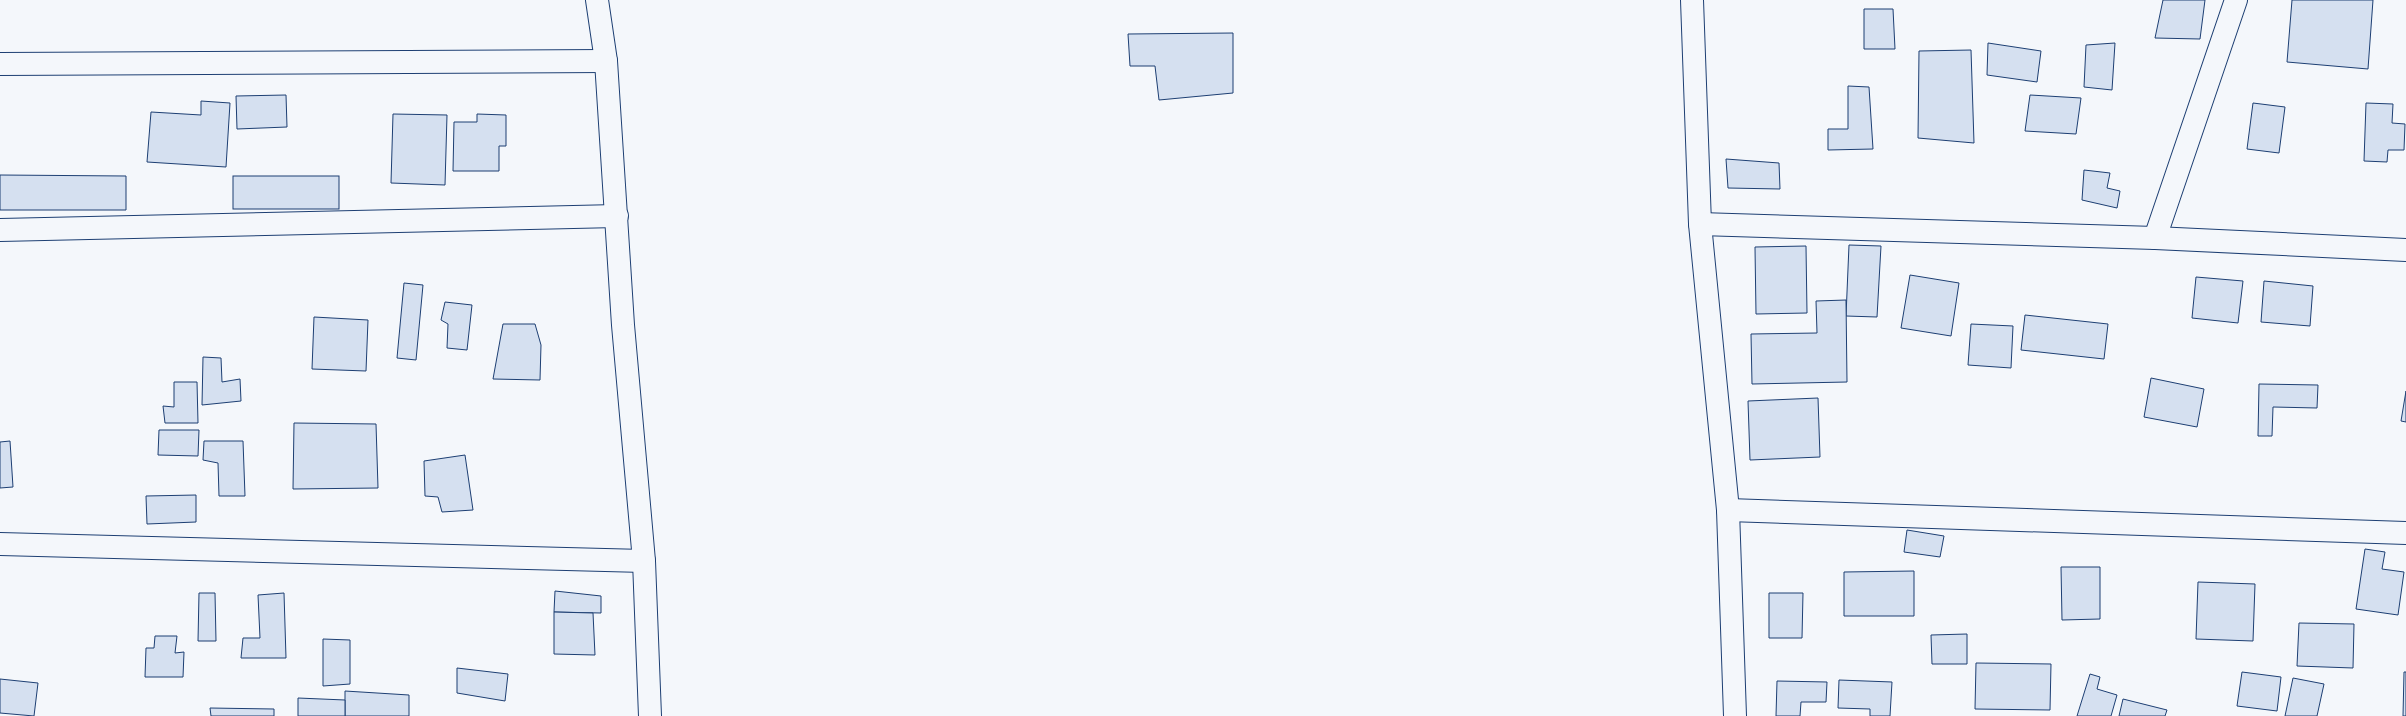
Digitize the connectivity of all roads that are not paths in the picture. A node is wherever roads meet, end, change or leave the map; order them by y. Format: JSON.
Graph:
{"nodes":[{"id":1,"x":597,"y":0,"type":"edge"},
{"id":2,"x":1692,"y":0,"type":"edge"},
{"id":3,"x":2236,"y":0,"type":"edge"},
{"id":4,"x":606,"y":61,"type":"junction"},
{"id":5,"x":0,"y":64,"type":"edge"},
{"id":6,"x":617,"y":216,"type":"junction"},
{"id":7,"x":1700,"y":224,"type":"junction"},
{"id":8,"x":0,"y":230,"type":"edge"},
{"id":9,"x":2155,"y":238,"type":"junction"},
{"id":10,"x":2406,"y":250,"type":"edge"},
{"id":11,"x":1728,"y":510,"type":"junction"},
{"id":12,"x":2406,"y":533,"type":"edge"},
{"id":13,"x":0,"y":544,"type":"edge"},
{"id":14,"x":644,"y":562,"type":"junction"},
{"id":15,"x":650,"y":716,"type":"edge"},
{"id":16,"x":1736,"y":716,"type":"edge"}],
"edges":[{"from":1,"to":4,"type":"street"},
{"from":2,"to":7,"type":"street"},
{"from":3,"to":9,"type":"street"},
{"from":4,"to":5,"type":"street"},
{"from":4,"to":6,"type":"street"},
{"from":6,"to":8,"type":"street"},
{"from":6,"to":14,"type":"street"},
{"from":7,"to":9,"type":"street"},
{"from":7,"to":11,"type":"street"},
{"from":9,"to":10,"type":"street"},
{"from":11,"to":12,"type":"street"},
{"from":11,"to":16,"type":"street"},
{"from":13,"to":14,"type":"street"},
{"from":14,"to":15,"type":"street"}]}
